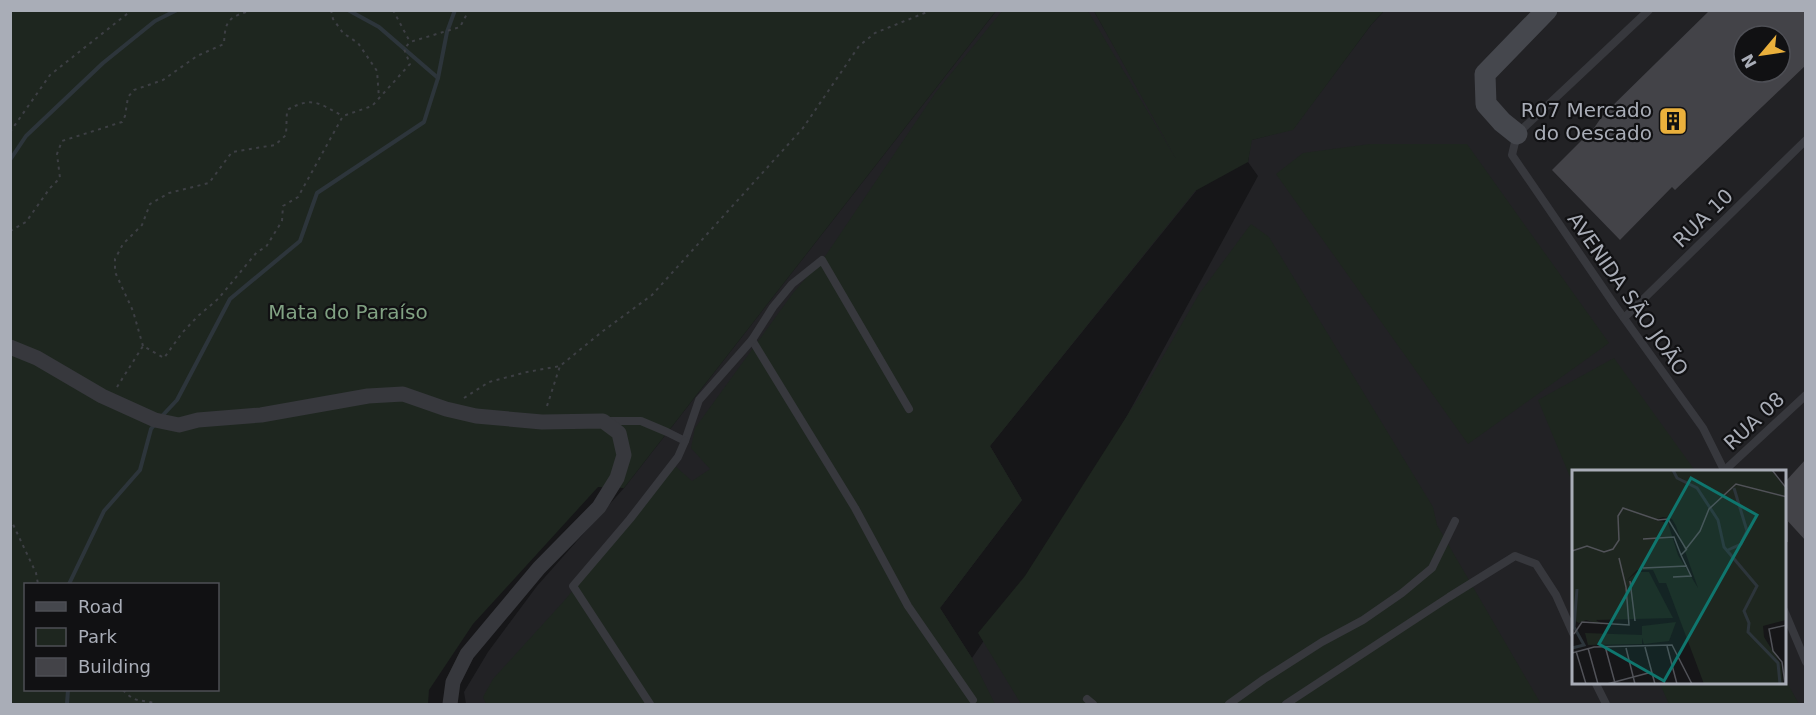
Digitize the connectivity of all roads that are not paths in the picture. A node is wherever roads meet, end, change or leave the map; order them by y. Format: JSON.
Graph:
{"nodes":[{"id":1,"x":1547,"y":10,"type":"edge"},
{"id":2,"x":1649,"y":10,"type":"edge"},
{"id":3,"x":1517,"y":134,"type":"junction"},
{"id":4,"x":1805,"y":142,"type":"edge"},
{"id":5,"x":1624,"y":318,"type":"junction"},
{"id":6,"x":752,"y":340,"type":"junction"},
{"id":7,"x":10,"y":347,"type":"edge"},
{"id":8,"x":1806,"y":395,"type":"edge"},
{"id":9,"x":909,"y":410,"type":"dead end"},
{"id":10,"x":603,"y":421,"type":"junction"},
{"id":11,"x":685,"y":441,"type":"junction"},
{"id":12,"x":1724,"y":470,"type":"edge"},
{"id":13,"x":1726,"y":470,"type":"edge"},
{"id":14,"x":1455,"y":522,"type":"dead end"},
{"id":15,"x":1786,"y":612,"type":"edge"},
{"id":16,"x":1572,"y":631,"type":"edge"},
{"id":17,"x":1805,"y":659,"type":"edge"},
{"id":18,"x":1596,"y":685,"type":"edge"},
{"id":19,"x":973,"y":700,"type":"dead end"},
{"id":20,"x":450,"y":705,"type":"edge"},
{"id":21,"x":650,"y":705,"type":"edge"},
{"id":22,"x":1229,"y":705,"type":"edge"},
{"id":23,"x":1286,"y":705,"type":"edge"},
{"id":24,"x":1606,"y":705,"type":"edge"}],
"edges":[{"from":1,"to":3,"type":"street"},
{"from":2,"to":3,"type":"lane"},
{"from":3,"to":5,"type":"lane","name":"AVENIDA SÃO JOÃO"},
{"from":4,"to":5,"type":"lane","name":"RUA 10"},
{"from":5,"to":12,"type":"lane","name":"AVENIDA SÃO JOÃO"},
{"from":6,"to":9,"type":"lane"},
{"from":6,"to":11,"type":"lane"},
{"from":6,"to":19,"type":"lane"},
{"from":7,"to":10,"type":"street"},
{"from":8,"to":13,"type":"lane","name":"RUA 08"},
{"from":10,"to":11,"type":"lane"},
{"from":10,"to":20,"type":"street"},
{"from":11,"to":21,"type":"lane"},
{"from":14,"to":22,"type":"lane"},
{"from":15,"to":17,"type":"lane"},
{"from":16,"to":23,"type":"lane"},
{"from":18,"to":24,"type":"lane"}]}
